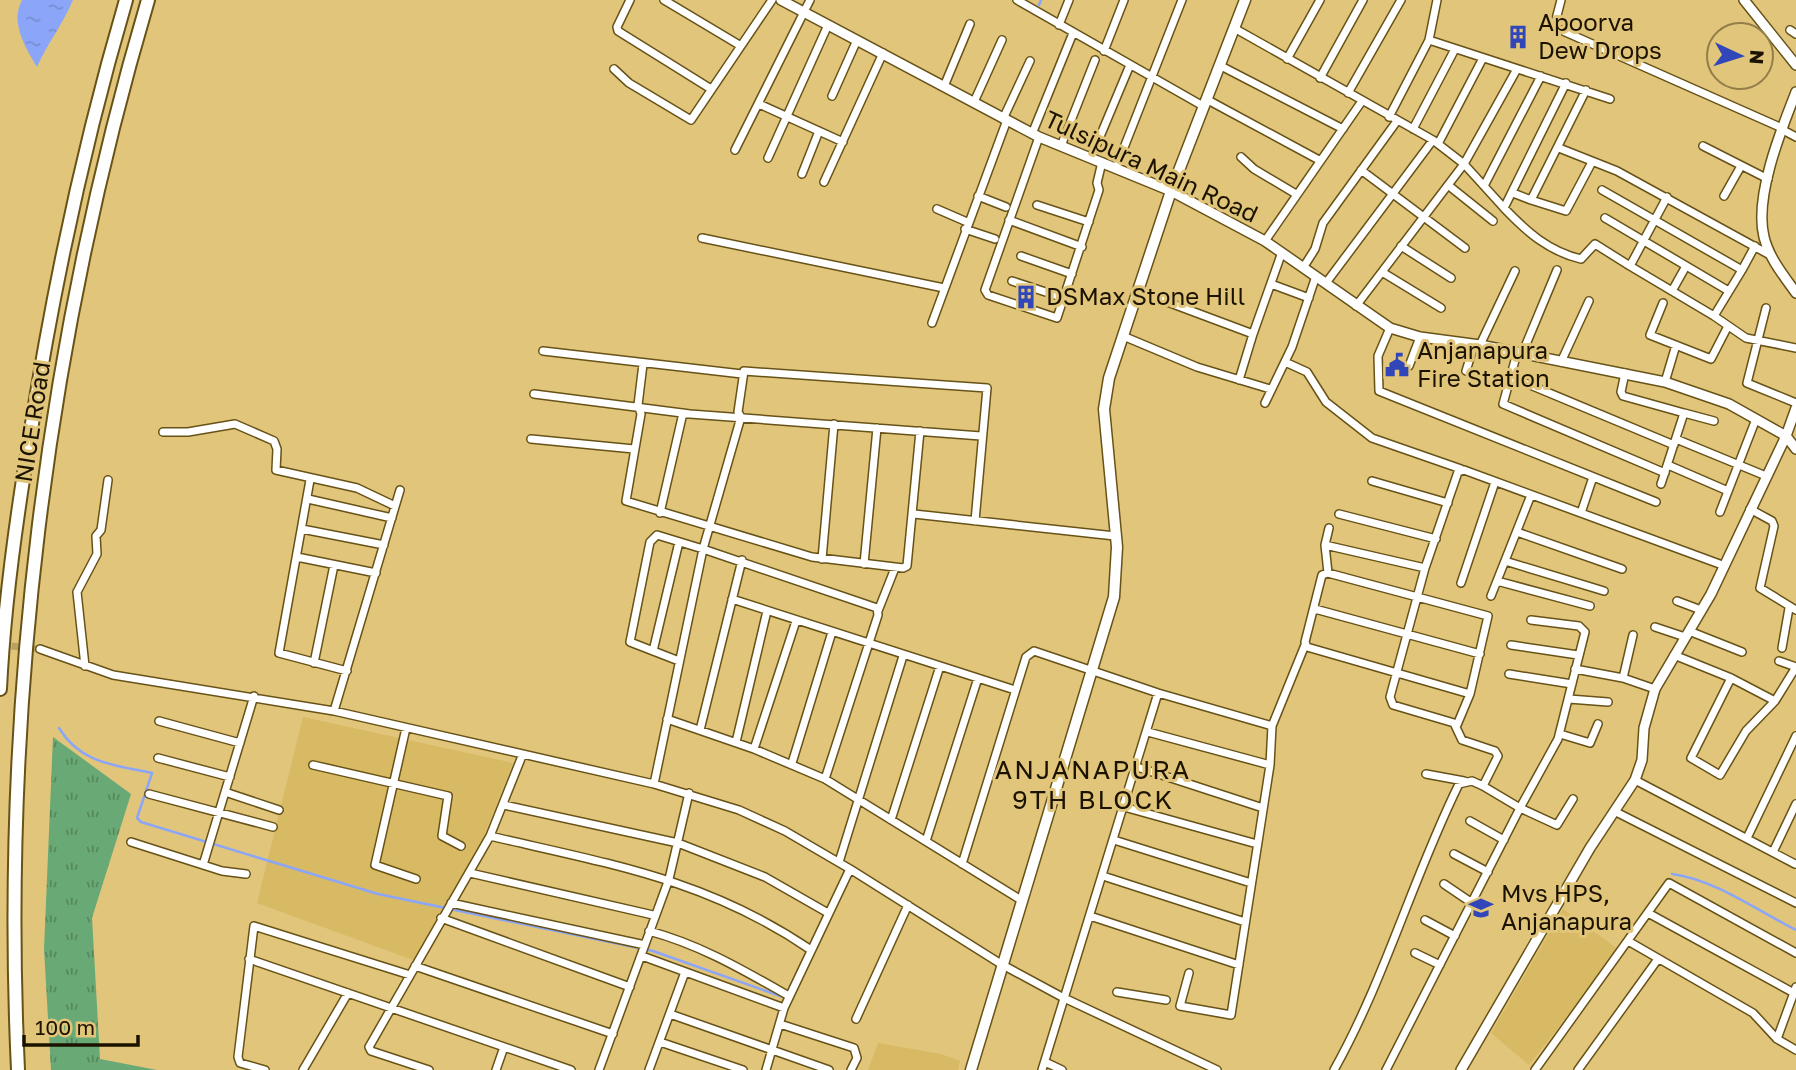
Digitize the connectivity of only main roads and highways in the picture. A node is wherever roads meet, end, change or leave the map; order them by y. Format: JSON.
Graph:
{"nodes":[{"id":1,"x":125,"y":0,"type":"edge"},
{"id":2,"x":148,"y":0,"type":"edge"},
{"id":3,"x":1245,"y":0,"type":"edge"},
{"id":4,"x":0,"y":689,"type":"edge"},
{"id":5,"x":18,"y":1070,"type":"edge"},
{"id":6,"x":971,"y":1070,"type":"edge"}],
"edges":[{"from":1,"to":4,"type":"highway","name":"NICE Road"},
{"from":2,"to":5,"type":"highway","name":"NICE Road"},
{"from":3,"to":6,"type":"main road"}]}
